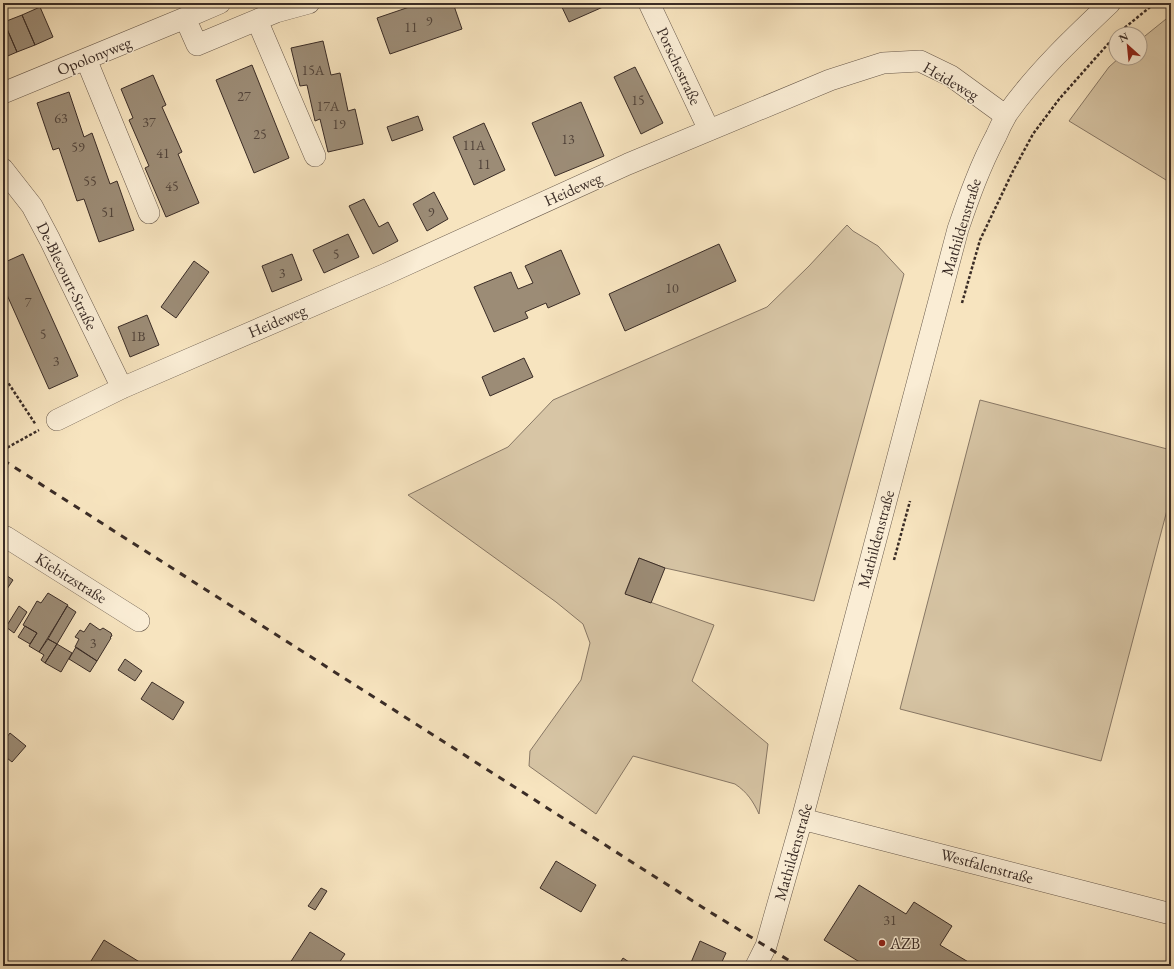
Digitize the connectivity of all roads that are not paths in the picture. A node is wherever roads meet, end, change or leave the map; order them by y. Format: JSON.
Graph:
{"nodes":[{"id":1,"x":309,"y":3,"type":"edge"},
{"id":2,"x":649,"y":3,"type":"edge"},
{"id":3,"x":1110,"y":3,"type":"edge"},
{"id":4,"x":209,"y":5,"type":"edge"},
{"id":5,"x":274,"y":7,"type":"edge"},
{"id":6,"x":185,"y":18,"type":"junction"},
{"id":7,"x":257,"y":20,"type":"junction"},
{"id":8,"x":86,"y":59,"type":"junction"},
{"id":9,"x":3,"y":93,"type":"edge"},
{"id":10,"x":1006,"y":116,"type":"junction"},
{"id":11,"x":709,"y":130,"type":"junction"},
{"id":12,"x":315,"y":156,"type":"dead end"},
{"id":13,"x":3,"y":169,"type":"edge"},
{"id":14,"x":149,"y":213,"type":"dead end"},
{"id":15,"x":122,"y":388,"type":"junction"},
{"id":16,"x":48,"y":425,"type":"road end"},
{"id":17,"x":3,"y":536,"type":"edge"},
{"id":18,"x":139,"y":621,"type":"dead end"},
{"id":19,"x":802,"y":819,"type":"junction"},
{"id":20,"x":1171,"y":914,"type":"edge"},
{"id":21,"x":756,"y":966,"type":"edge"}],
"edges":[{"from":1,"to":5,"type":"street"},
{"from":2,"to":11,"type":"street","name":"Porschestraße"},
{"from":3,"to":10,"type":"street"},
{"from":4,"to":6,"type":"street","name":"Opolonyweg"},
{"from":5,"to":7,"type":"street"},
{"from":6,"to":7,"type":"street"},
{"from":6,"to":8,"type":"street","name":"Opolonyweg"},
{"from":7,"to":12,"type":"street"},
{"from":8,"to":9,"type":"street","name":"Opolonyweg"},
{"from":8,"to":14,"type":"street"},
{"from":10,"to":11,"type":"street","name":"Heideweg"},
{"from":10,"to":19,"type":"street","name":"Mathildenstraße"},
{"from":11,"to":15,"type":"street","name":"Heideweg"},
{"from":13,"to":15,"type":"street","name":"De-Blecourt-Straße"},
{"from":15,"to":16,"type":"street","name":"Heideweg"},
{"from":17,"to":18,"type":"street","name":"Kiebitzstraße"},
{"from":19,"to":20,"type":"street","name":"Westfalenstraße"},
{"from":19,"to":21,"type":"street","name":"Mathildenstraße"}]}
